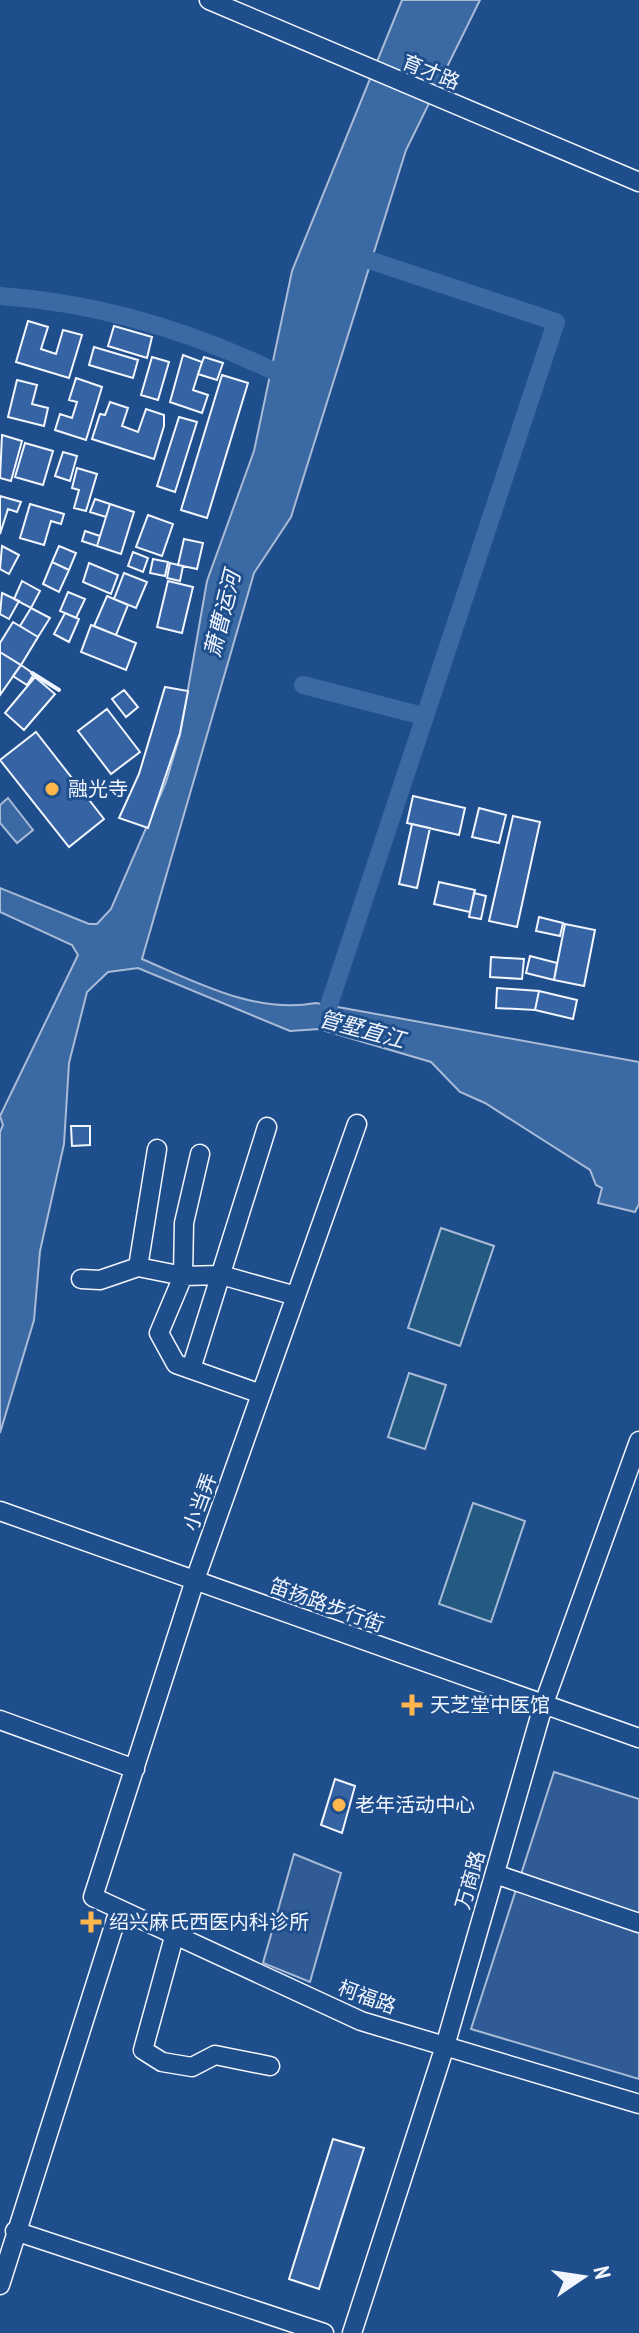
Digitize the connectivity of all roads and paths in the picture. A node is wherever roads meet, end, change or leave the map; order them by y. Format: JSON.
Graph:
{"nodes":[{"id":1,"x":209,"y":0,"type":"edge"},
{"id":2,"x":639,"y":182,"type":"edge"},
{"id":3,"x":357,"y":1124,"type":"dead end"},
{"id":4,"x":267,"y":1127,"type":"dead end"},
{"id":5,"x":157,"y":1149,"type":"dead end"},
{"id":6,"x":200,"y":1154,"type":"dead end"},
{"id":7,"x":138,"y":1267,"type":"junction"},
{"id":8,"x":221,"y":1275,"type":"junction"},
{"id":9,"x":183,"y":1276,"type":"junction"},
{"id":10,"x":81,"y":1279,"type":"dead end"},
{"id":11,"x":296,"y":1296,"type":"junction"},
{"id":12,"x":191,"y":1369,"type":"junction"},
{"id":13,"x":261,"y":1394,"type":"junction"},
{"id":14,"x":639,"y":1441,"type":"edge"},
{"id":15,"x":0,"y":1511,"type":"edge"},
{"id":16,"x":195,"y":1580,"type":"junction"},
{"id":17,"x":543,"y":1706,"type":"junction"},
{"id":18,"x":0,"y":1720,"type":"edge"},
{"id":19,"x":639,"y":1738,"type":"edge"},
{"id":20,"x":135,"y":1769,"type":"junction"},
{"id":21,"x":495,"y":1874,"type":"junction"},
{"id":22,"x":93,"y":1897,"type":"joint"},
{"id":23,"x":119,"y":1910,"type":"junction"},
{"id":24,"x":639,"y":1923,"type":"edge"},
{"id":25,"x":174,"y":1937,"type":"junction"},
{"id":26,"x":445,"y":2046,"type":"junction"},
{"id":27,"x":270,"y":2066,"type":"dead end"},
{"id":28,"x":639,"y":2104,"type":"edge"},
{"id":29,"x":15,"y":2231,"type":"junction"},
{"id":30,"x":0,"y":2285,"type":"edge"},
{"id":31,"x":324,"y":2333,"type":"edge"},
{"id":32,"x":352,"y":2333,"type":"edge"}],
"edges":[{"from":1,"to":2,"type":"street","name":"育才路"},
{"from":3,"to":11,"type":"street","name":"小当弄"},
{"from":4,"to":8,"type":"street"},
{"from":5,"to":7,"type":"street"},
{"from":6,"to":9,"type":"street"},
{"from":7,"to":9,"type":"street"},
{"from":7,"to":10,"type":"street"},
{"from":8,"to":9,"type":"street"},
{"from":8,"to":11,"type":"street"},
{"from":8,"to":12,"type":"street"},
{"from":9,"to":12,"type":"street"},
{"from":11,"to":13,"type":"street","name":"小当弄"},
{"from":12,"to":13,"type":"street"},
{"from":13,"to":16,"type":"street","name":"小当弄"},
{"from":14,"to":17,"type":"street","name":"万商路"},
{"from":15,"to":16,"type":"street","name":"笛扬路步行街"},
{"from":16,"to":17,"type":"street","name":"笛扬路步行街"},
{"from":16,"to":20,"type":"street","name":"小当弄"},
{"from":17,"to":19,"type":"street","name":"笛扬路步行街"},
{"from":17,"to":21,"type":"street","name":"万商路"},
{"from":18,"to":20,"type":"street"},
{"from":20,"to":22,"type":"street","name":"小当弄"},
{"from":21,"to":24,"type":"street"},
{"from":21,"to":26,"type":"street","name":"万商路"},
{"from":22,"to":23,"type":"street","name":"柯福路"},
{"from":23,"to":25,"type":"street","name":"柯福路"},
{"from":23,"to":29,"type":"street"},
{"from":25,"to":26,"type":"street","name":"柯福路"},
{"from":25,"to":27,"type":"street"},
{"from":26,"to":28,"type":"street","name":"柯福路"},
{"from":26,"to":32,"type":"street","name":"万商路"},
{"from":29,"to":30,"type":"street"},
{"from":29,"to":31,"type":"street"}]}
